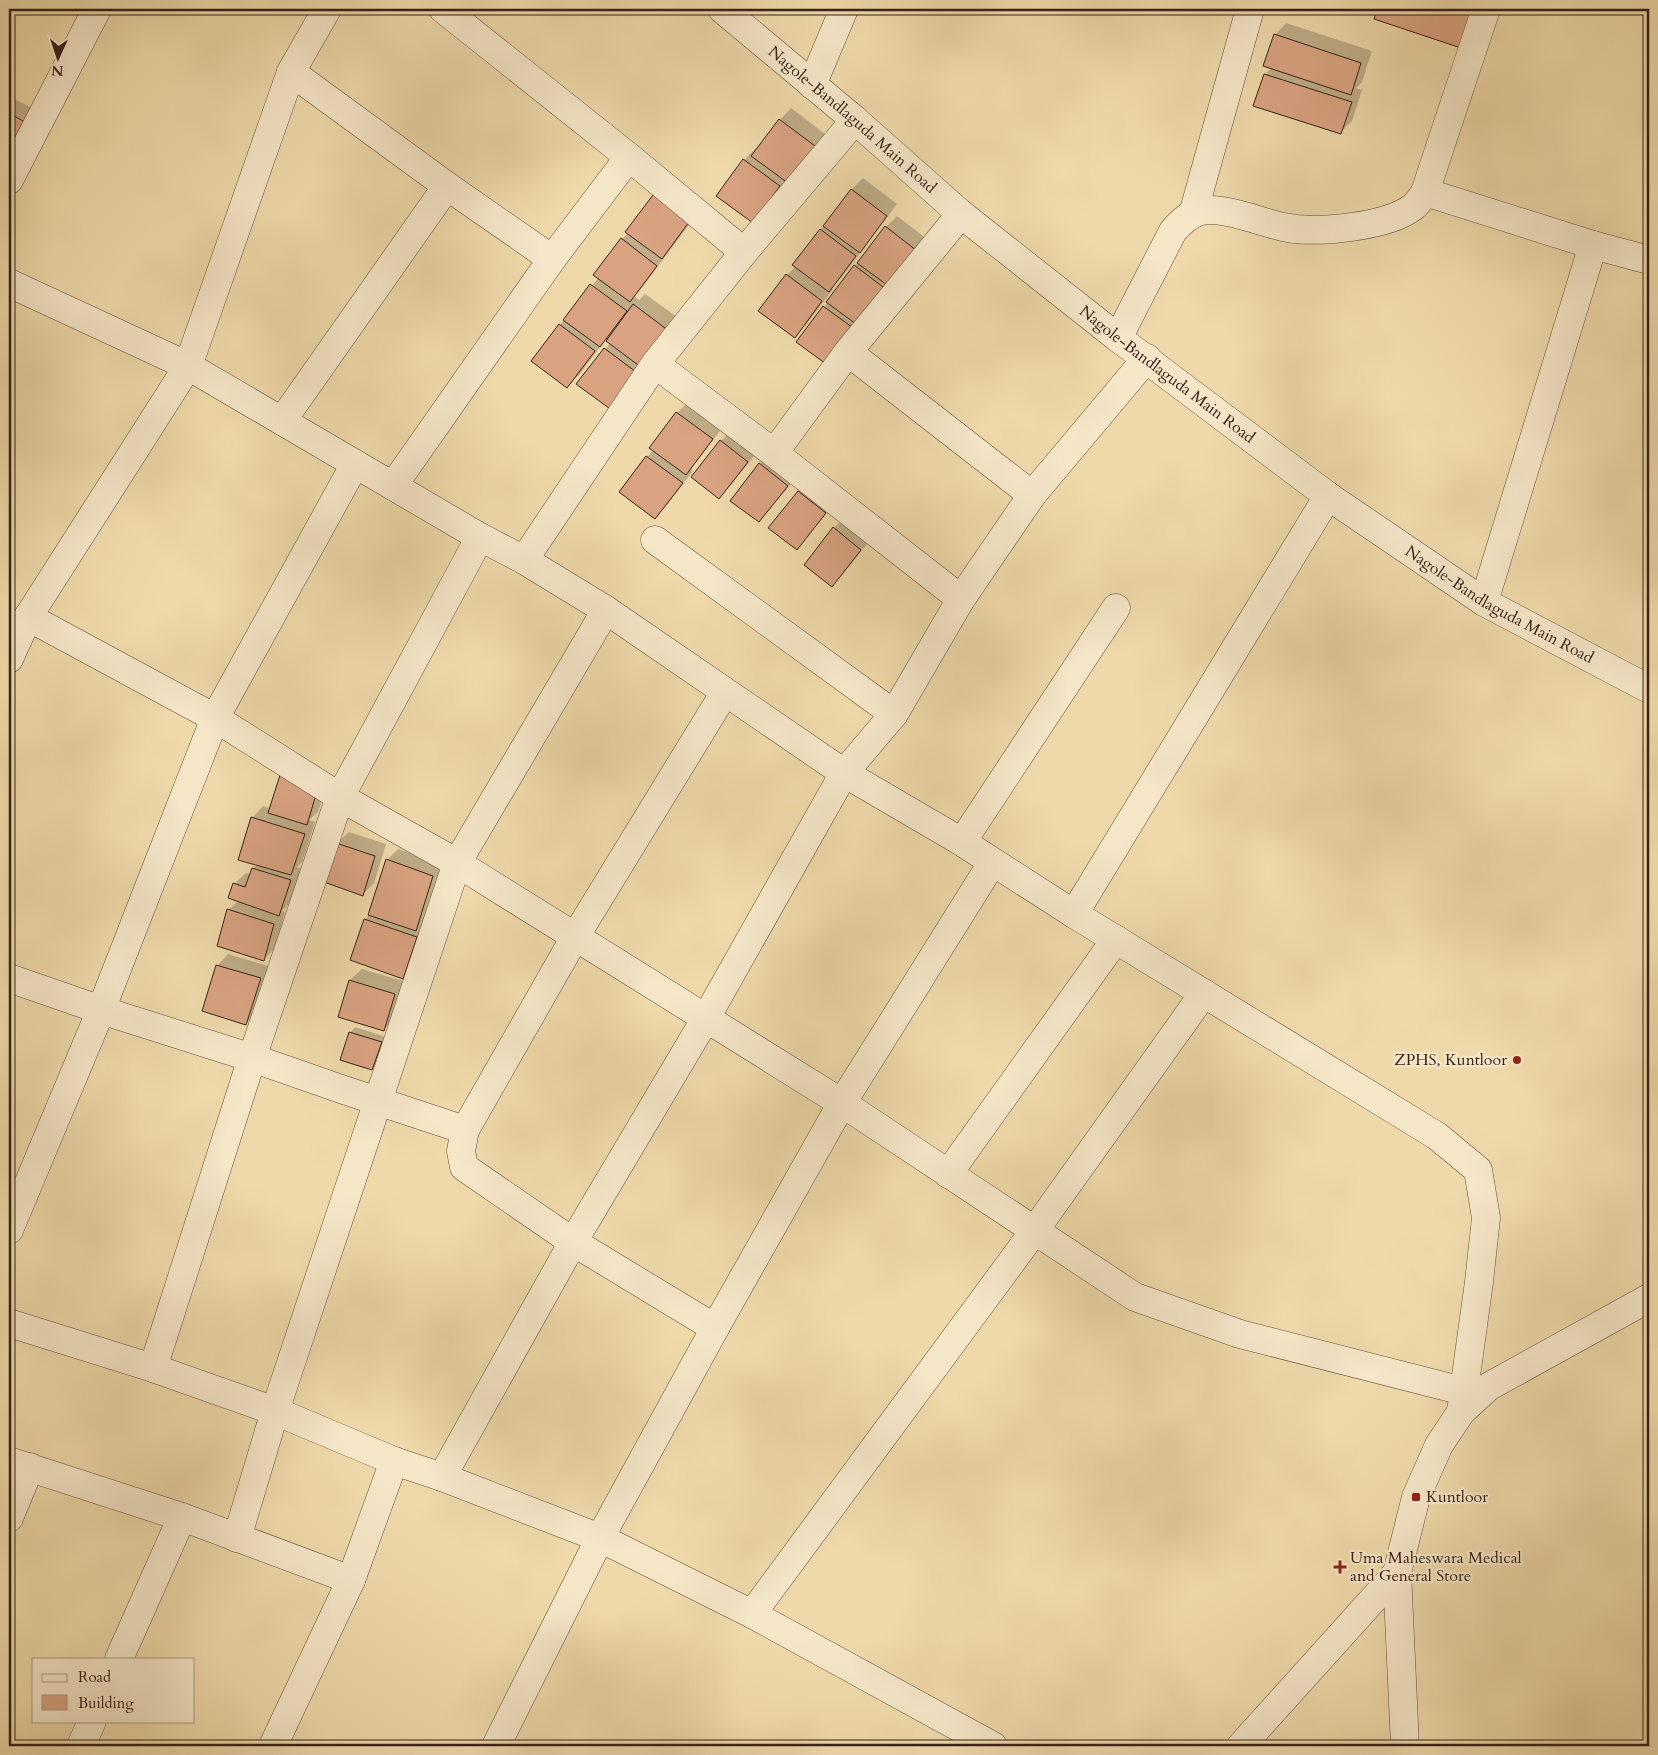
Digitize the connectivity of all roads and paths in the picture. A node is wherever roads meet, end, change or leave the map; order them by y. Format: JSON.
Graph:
{"nodes":[{"id":1,"x":97,"y":9,"type":"edge"},
{"id":2,"x":327,"y":9,"type":"edge"},
{"id":3,"x":443,"y":9,"type":"edge"},
{"id":4,"x":722,"y":9,"type":"edge"},
{"id":5,"x":844,"y":9,"type":"edge"},
{"id":6,"x":1250,"y":9,"type":"edge"},
{"id":7,"x":1486,"y":9,"type":"edge"},
{"id":8,"x":291,"y":72,"type":"junction"},
{"id":9,"x":812,"y":85,"type":"junction"},
{"id":10,"x":855,"y":120,"type":"junction"},
{"id":11,"x":629,"y":157,"type":"junction"},
{"id":12,"x":9,"y":180,"type":"edge"},
{"id":13,"x":447,"y":186,"type":"junction"},
{"id":14,"x":1426,"y":192,"type":"junction"},
{"id":15,"x":961,"y":214,"type":"junction"},
{"id":16,"x":1193,"y":214,"type":"junction"},
{"id":17,"x":1593,"y":245,"type":"junction"},
{"id":18,"x":744,"y":252,"type":"junction"},
{"id":19,"x":552,"y":259,"type":"junction"},
{"id":20,"x":1649,"y":260,"type":"edge"},
{"id":21,"x":9,"y":283,"type":"edge"},
{"id":22,"x":1118,"y":338,"type":"junction"},
{"id":23,"x":848,"y":352,"type":"junction"},
{"id":24,"x":1147,"y":358,"type":"junction"},
{"id":25,"x":655,"y":364,"type":"junction"},
{"id":26,"x":188,"y":366,"type":"junction"},
{"id":27,"x":282,"y":421,"type":"junction"},
{"id":28,"x":774,"y":453,"type":"junction"},
{"id":29,"x":356,"y":464,"type":"junction"},
{"id":30,"x":393,"y":486,"type":"junction"},
{"id":31,"x":1032,"y":495,"type":"junction"},
{"id":32,"x":1328,"y":496,"type":"junction"},
{"id":33,"x":480,"y":537,"type":"junction"},
{"id":34,"x":655,"y":540,"type":"dead end"},
{"id":35,"x":524,"y":560,"type":"junction"},
{"id":36,"x":961,"y":599,"type":"junction"},
{"id":37,"x":1484,"y":602,"type":"junction"},
{"id":38,"x":1116,"y":608,"type":"dead end"},
{"id":39,"x":606,"y":610,"type":"junction"},
{"id":40,"x":28,"y":617,"type":"junction"},
{"id":41,"x":9,"y":659,"type":"edge"},
{"id":42,"x":1649,"y":689,"type":"edge"},
{"id":43,"x":725,"y":692,"type":"junction"},
{"id":44,"x":894,"y":714,"type":"junction"},
{"id":45,"x":215,"y":718,"type":"junction"},
{"id":46,"x":844,"y":773,"type":"junction"},
{"id":47,"x":340,"y":797,"type":"junction"},
{"id":48,"x":962,"y":842,"type":"junction"},
{"id":49,"x":457,"y":863,"type":"junction"},
{"id":50,"x":992,"y":863,"type":"junction"},
{"id":51,"x":1074,"y":914,"type":"junction"},
{"id":52,"x":574,"y":937,"type":"junction"},
{"id":53,"x":1116,"y":940,"type":"junction"},
{"id":54,"x":9,"y":978,"type":"edge"},
{"id":55,"x":1204,"y":993,"type":"junction"},
{"id":56,"x":101,"y":1010,"type":"junction"},
{"id":57,"x":706,"y":1018,"type":"junction"},
{"id":58,"x":252,"y":1058,"type":"junction"},
{"id":59,"x":378,"y":1101,"type":"junction"},
{"id":60,"x":842,"y":1103,"type":"junction"},
{"id":61,"x":465,"y":1130,"type":"junction"},
{"id":62,"x":948,"y":1174,"type":"junction"},
{"id":63,"x":9,"y":1230,"type":"edge"},
{"id":64,"x":1034,"y":1230,"type":"junction"},
{"id":65,"x":573,"y":1242,"type":"junction"},
{"id":66,"x":1649,"y":1298,"type":"edge"},
{"id":67,"x":9,"y":1323,"type":"edge"},
{"id":68,"x":715,"y":1328,"type":"junction"},
{"id":69,"x":153,"y":1368,"type":"junction"},
{"id":70,"x":1462,"y":1402,"type":"junction"},
{"id":71,"x":275,"y":1411,"type":"junction"},
{"id":72,"x":394,"y":1460,"type":"junction"},
{"id":73,"x":19,"y":1464,"type":"edge"},
{"id":74,"x":442,"y":1477,"type":"junction"},
{"id":75,"x":182,"y":1517,"type":"junction"},
{"id":76,"x":9,"y":1518,"type":"edge"},
{"id":77,"x":237,"y":1538,"type":"junction"},
{"id":78,"x":600,"y":1538,"type":"junction"},
{"id":79,"x":1397,"y":1573,"type":"junction"},
{"id":80,"x":351,"y":1580,"type":"junction"},
{"id":81,"x":752,"y":1614,"type":"junction"},
{"id":82,"x":119,"y":1658,"type":"edge"},
{"id":83,"x":92,"y":1722,"type":"edge"},
{"id":84,"x":81,"y":1746,"type":"edge"},
{"id":85,"x":273,"y":1746,"type":"edge"},
{"id":86,"x":496,"y":1746,"type":"edge"},
{"id":87,"x":993,"y":1746,"type":"edge"},
{"id":88,"x":1241,"y":1746,"type":"edge"},
{"id":89,"x":1405,"y":1746,"type":"edge"}],
"edges":[{"from":1,"to":12,"type":"street"},
{"from":2,"to":8,"type":"street"},
{"from":3,"to":11,"type":"street"},
{"from":4,"to":9,"type":"street","name":"Nagole-Bandlaguda Main Road"},
{"from":5,"to":9,"type":"street"},
{"from":6,"to":16,"type":"street"},
{"from":7,"to":14,"type":"street"},
{"from":8,"to":13,"type":"street"},
{"from":8,"to":26,"type":"street"},
{"from":9,"to":10,"type":"street","name":"Nagole-Bandlaguda Main Road"},
{"from":10,"to":15,"type":"street","name":"Nagole-Bandlaguda Main Road"},
{"from":10,"to":18,"type":"street"},
{"from":11,"to":18,"type":"street"},
{"from":11,"to":19,"type":"street"},
{"from":13,"to":19,"type":"street"},
{"from":13,"to":27,"type":"street"},
{"from":14,"to":16,"type":"street"},
{"from":14,"to":17,"type":"street"},
{"from":15,"to":22,"type":"street","name":"Nagole-Bandlaguda Main Road"},
{"from":15,"to":23,"type":"street"},
{"from":16,"to":22,"type":"street"},
{"from":17,"to":20,"type":"street"},
{"from":17,"to":37,"type":"street"},
{"from":18,"to":25,"type":"street"},
{"from":19,"to":30,"type":"street"},
{"from":21,"to":26,"type":"street"},
{"from":22,"to":24,"type":"street","name":"Nagole-Bandlaguda Main Road"},
{"from":23,"to":28,"type":"street"},
{"from":23,"to":31,"type":"street"},
{"from":24,"to":31,"type":"street"},
{"from":24,"to":32,"type":"street","name":"Nagole-Bandlaguda Main Road"},
{"from":25,"to":28,"type":"street"},
{"from":25,"to":35,"type":"street"},
{"from":26,"to":27,"type":"street"},
{"from":26,"to":40,"type":"street"},
{"from":27,"to":29,"type":"street"},
{"from":28,"to":36,"type":"street"},
{"from":29,"to":30,"type":"street"},
{"from":29,"to":45,"type":"street"},
{"from":30,"to":33,"type":"street"},
{"from":31,"to":36,"type":"street"},
{"from":32,"to":37,"type":"street","name":"Nagole-Bandlaguda Main Road"},
{"from":32,"to":51,"type":"street"},
{"from":33,"to":35,"type":"street"},
{"from":33,"to":47,"type":"street"},
{"from":34,"to":44,"type":"street"},
{"from":35,"to":39,"type":"street"},
{"from":36,"to":44,"type":"street"},
{"from":37,"to":42,"type":"street","name":"Nagole-Bandlaguda Main Road"},
{"from":38,"to":48,"type":"street"},
{"from":39,"to":43,"type":"street"},
{"from":39,"to":49,"type":"street"},
{"from":40,"to":41,"type":"street"},
{"from":40,"to":45,"type":"street"},
{"from":43,"to":46,"type":"street"},
{"from":43,"to":52,"type":"street"},
{"from":44,"to":46,"type":"street"},
{"from":45,"to":47,"type":"street"},
{"from":45,"to":56,"type":"street"},
{"from":46,"to":48,"type":"street"},
{"from":46,"to":57,"type":"street"},
{"from":47,"to":49,"type":"street"},
{"from":47,"to":58,"type":"street"},
{"from":48,"to":50,"type":"street"},
{"from":49,"to":52,"type":"street"},
{"from":49,"to":59,"type":"street"},
{"from":50,"to":51,"type":"street"},
{"from":50,"to":60,"type":"street"},
{"from":51,"to":53,"type":"street"},
{"from":52,"to":57,"type":"street"},
{"from":52,"to":61,"type":"street"},
{"from":53,"to":55,"type":"street"},
{"from":53,"to":62,"type":"street"},
{"from":54,"to":56,"type":"street"},
{"from":55,"to":64,"type":"street"},
{"from":55,"to":70,"type":"street"},
{"from":56,"to":58,"type":"street"},
{"from":56,"to":63,"type":"street"},
{"from":57,"to":60,"type":"street"},
{"from":57,"to":65,"type":"street"},
{"from":58,"to":59,"type":"street"},
{"from":58,"to":69,"type":"street"},
{"from":59,"to":61,"type":"street"},
{"from":59,"to":71,"type":"street"},
{"from":60,"to":62,"type":"street"},
{"from":60,"to":68,"type":"street"},
{"from":61,"to":65,"type":"street"},
{"from":62,"to":64,"type":"street"},
{"from":64,"to":70,"type":"street"},
{"from":64,"to":81,"type":"street"},
{"from":65,"to":68,"type":"street"},
{"from":65,"to":74,"type":"street"},
{"from":66,"to":70,"type":"street"},
{"from":67,"to":69,"type":"street"},
{"from":68,"to":78,"type":"street"},
{"from":69,"to":71,"type":"street"},
{"from":70,"to":79,"type":"street"},
{"from":71,"to":72,"type":"street"},
{"from":71,"to":77,"type":"street"},
{"from":72,"to":74,"type":"street"},
{"from":72,"to":80,"type":"street"},
{"from":73,"to":75,"type":"street"},
{"from":73,"to":76,"type":"street"},
{"from":74,"to":78,"type":"street"},
{"from":75,"to":77,"type":"street"},
{"from":75,"to":82,"type":"street"},
{"from":77,"to":80,"type":"street"},
{"from":78,"to":81,"type":"street"},
{"from":78,"to":86,"type":"street"},
{"from":79,"to":88,"type":"street"},
{"from":79,"to":89,"type":"street"},
{"from":80,"to":85,"type":"street"},
{"from":81,"to":87,"type":"street"},
{"from":83,"to":84,"type":"street"}]}
